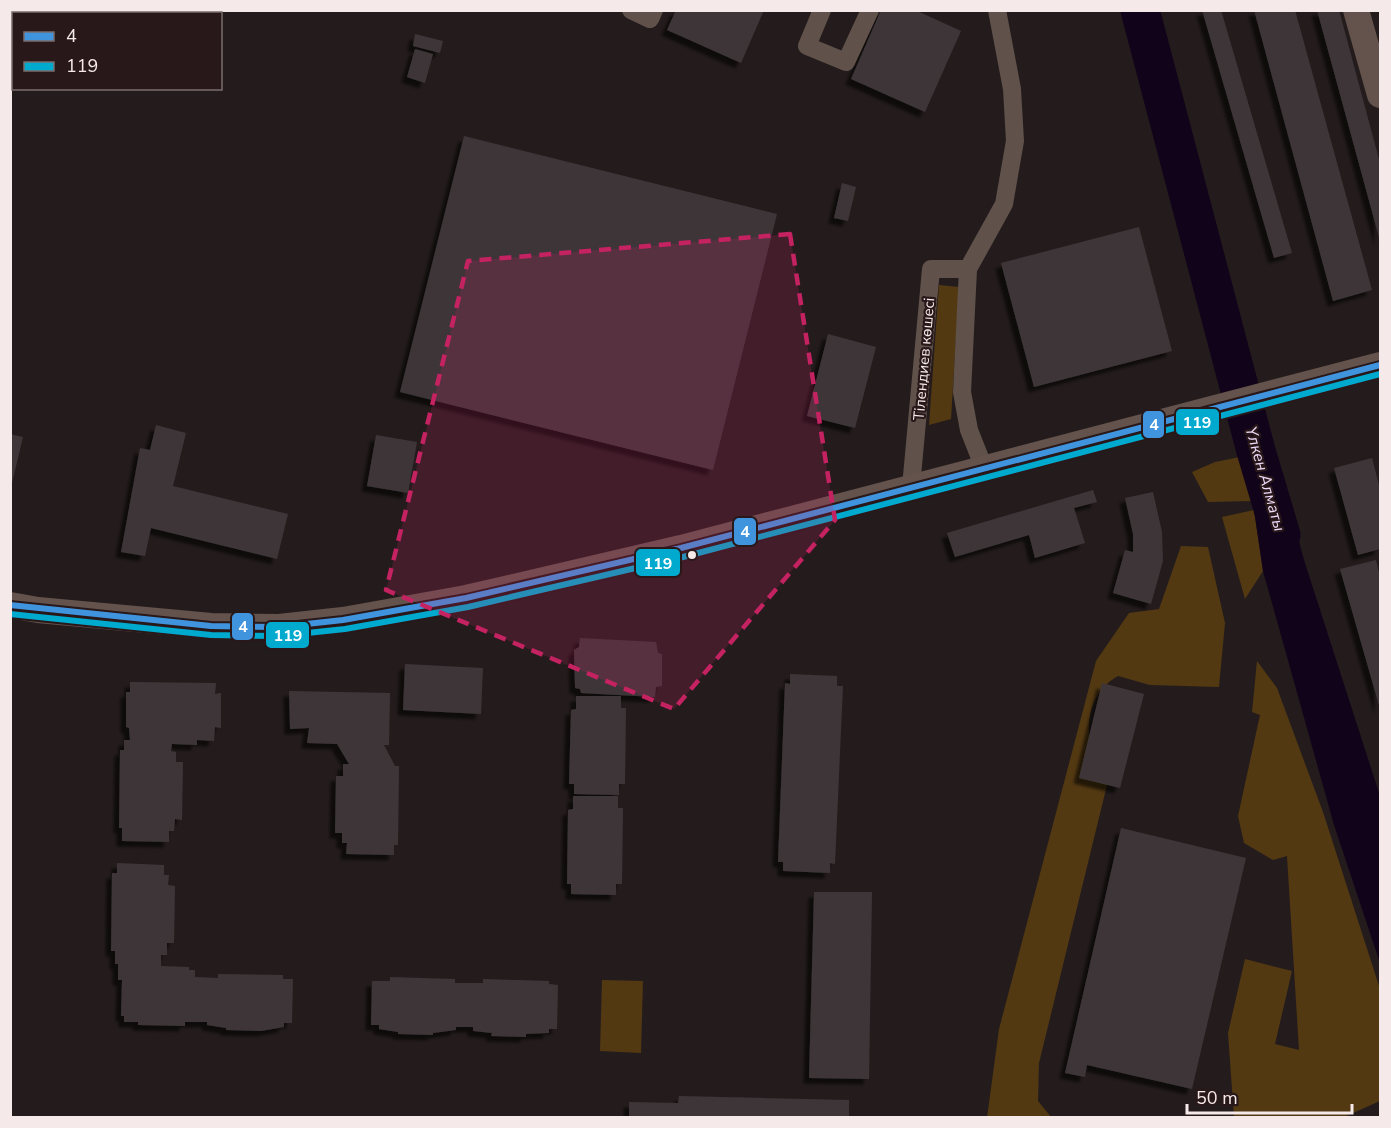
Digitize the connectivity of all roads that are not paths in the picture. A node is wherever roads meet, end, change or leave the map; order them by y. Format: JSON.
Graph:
{"nodes":[{"id":1,"x":631,"y":10,"type":"edge"},
{"id":2,"x":654,"y":10,"type":"edge"},
{"id":3,"x":822,"y":10,"type":"edge"},
{"id":4,"x":870,"y":10,"type":"edge"},
{"id":5,"x":997,"y":10,"type":"edge"},
{"id":6,"x":1356,"y":10,"type":"edge"},
{"id":7,"x":1380,"y":95,"type":"edge"},
{"id":8,"x":968,"y":269,"type":"junction"},
{"id":9,"x":1380,"y":365,"type":"edge"},
{"id":10,"x":984,"y":468,"type":"junction"},
{"id":11,"x":911,"y":487,"type":"junction"},
{"id":12,"x":10,"y":605,"type":"edge"}],
"edges":[{"from":1,"to":2,"type":"street"},
{"from":3,"to":4,"type":"street"},
{"from":5,"to":8,"type":"street"},
{"from":6,"to":7,"type":"main road"},
{"from":8,"to":10,"type":"street"},
{"from":8,"to":11,"type":"street","name":"Тілендиев көшесі"},
{"from":9,"to":10,"type":"main road"},
{"from":10,"to":11,"type":"main road"},
{"from":11,"to":12,"type":"main road"}]}
